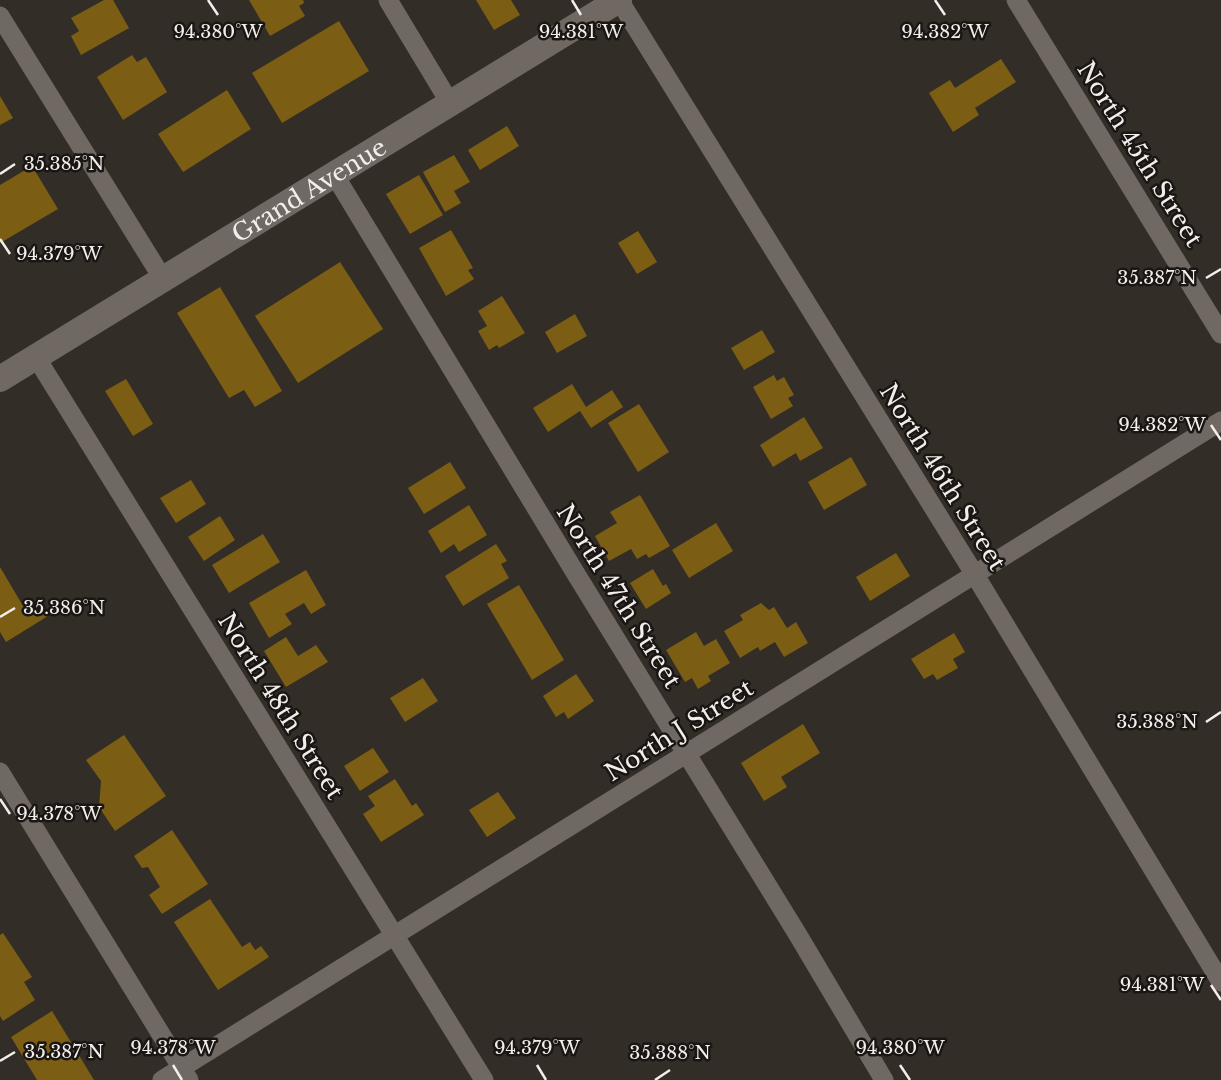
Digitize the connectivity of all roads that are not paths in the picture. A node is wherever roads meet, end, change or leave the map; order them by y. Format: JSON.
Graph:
{"nodes":[{"id":1,"x":388,"y":0,"type":"edge"},
{"id":2,"x":619,"y":0,"type":"edge"},
{"id":3,"x":1016,"y":0,"type":"edge"},
{"id":4,"x":0,"y":16,"type":"edge"},
{"id":5,"x":450,"y":103,"type":"junction"},
{"id":6,"x":334,"y":174,"type":"junction"},
{"id":7,"x":163,"y":279,"type":"junction"},
{"id":8,"x":1221,"y":334,"type":"edge"},
{"id":9,"x":36,"y":357,"type":"junction"},
{"id":10,"x":0,"y":379,"type":"edge"},
{"id":11,"x":1221,"y":421,"type":"edge"},
{"id":12,"x":975,"y":575,"type":"junction"},
{"id":13,"x":687,"y":754,"type":"junction"},
{"id":14,"x":0,"y":772,"type":"edge"},
{"id":15,"x":394,"y":935,"type":"junction"},
{"id":16,"x":1221,"y":982,"type":"edge"},
{"id":17,"x":186,"y":1074,"type":"edge"},
{"id":18,"x":162,"y":1080,"type":"edge"},
{"id":19,"x":484,"y":1080,"type":"edge"},
{"id":20,"x":884,"y":1080,"type":"edge"}],
"edges":[{"from":1,"to":5,"type":"street"},
{"from":2,"to":5,"type":"main road","name":"Grand Avenue"},
{"from":2,"to":12,"type":"street","name":"North 46th Street"},
{"from":3,"to":8,"type":"street","name":"North 45th Street"},
{"from":4,"to":7,"type":"street"},
{"from":5,"to":6,"type":"main road","name":"Grand Avenue"},
{"from":6,"to":7,"type":"main road","name":"Grand Avenue"},
{"from":6,"to":13,"type":"street","name":"North 47th Street"},
{"from":7,"to":9,"type":"main road","name":"Grand Avenue"},
{"from":9,"to":10,"type":"main road","name":"Grand Avenue"},
{"from":9,"to":15,"type":"street","name":"North 48th Street"},
{"from":11,"to":12,"type":"street","name":"North J Street"},
{"from":12,"to":13,"type":"street","name":"North J Street"},
{"from":12,"to":16,"type":"street","name":"North 46th Street"},
{"from":13,"to":15,"type":"street","name":"North J Street"},
{"from":13,"to":20,"type":"street","name":"North 47th Street"},
{"from":14,"to":17,"type":"street"},
{"from":15,"to":17,"type":"street","name":"North J Street"},
{"from":15,"to":19,"type":"street","name":"North 48th Street"},
{"from":17,"to":18,"type":"street","name":"North J Street"}]}
